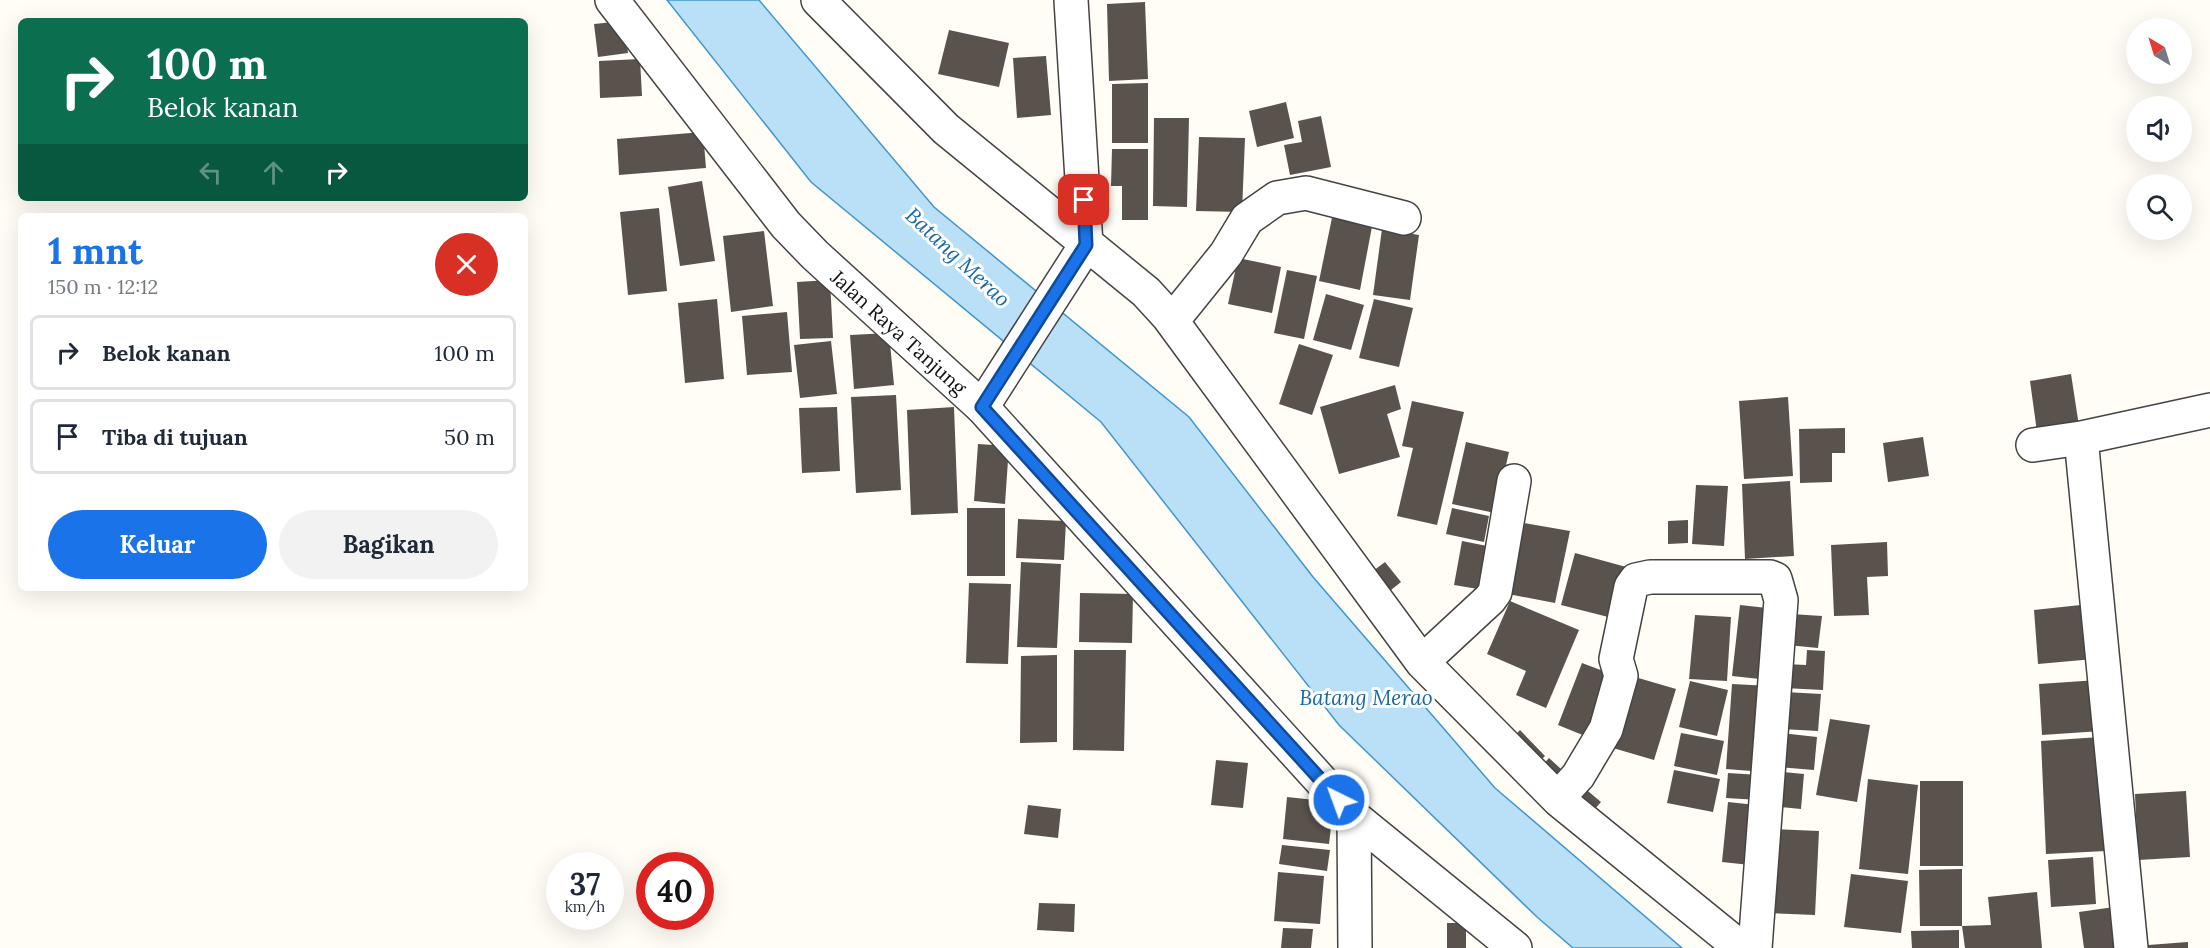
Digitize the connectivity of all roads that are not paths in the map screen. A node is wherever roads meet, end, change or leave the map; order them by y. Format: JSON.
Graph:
{"nodes":[{"id":1,"x":612,"y":0,"type":"edge"},
{"id":2,"x":818,"y":0,"type":"edge"},
{"id":3,"x":1071,"y":0,"type":"edge"},
{"id":4,"x":1404,"y":218,"type":"dead end"},
{"id":5,"x":1086,"y":245,"type":"junction"},
{"id":6,"x":1172,"y":321,"type":"junction"},
{"id":7,"x":989,"y":396,"type":"junction"},
{"id":8,"x":2210,"y":410,"type":"edge"},
{"id":9,"x":2081,"y":438,"type":"junction"},
{"id":10,"x":2033,"y":445,"type":"dead end"},
{"id":11,"x":1514,"y":481,"type":"dead end"},
{"id":12,"x":1422,"y":662,"type":"junction"},
{"id":13,"x":1558,"y":798,"type":"junction"},
{"id":14,"x":1354,"y":816,"type":"junction"},
{"id":15,"x":1355,"y":948,"type":"edge"},
{"id":16,"x":1515,"y":948,"type":"edge"},
{"id":17,"x":1741,"y":948,"type":"edge"},
{"id":18,"x":1755,"y":948,"type":"edge"},
{"id":19,"x":2131,"y":948,"type":"edge"}],
"edges":[{"from":1,"to":7,"type":"street","name":"Jalan Raya Tanjung"},
{"from":2,"to":5,"type":"street"},
{"from":3,"to":5,"type":"street"},
{"from":4,"to":6,"type":"street"},
{"from":5,"to":6,"type":"street"},
{"from":5,"to":7,"type":"street"},
{"from":6,"to":12,"type":"street"},
{"from":7,"to":14,"type":"street","name":"Jalan Raya Tanjung"},
{"from":8,"to":9,"type":"street"},
{"from":9,"to":10,"type":"street"},
{"from":9,"to":19,"type":"street"},
{"from":11,"to":12,"type":"street"},
{"from":12,"to":13,"type":"street"},
{"from":13,"to":17,"type":"street"},
{"from":13,"to":18,"type":"street"},
{"from":14,"to":15,"type":"street"},
{"from":14,"to":16,"type":"street","name":"Jalan Raya Tanjung"}]}
